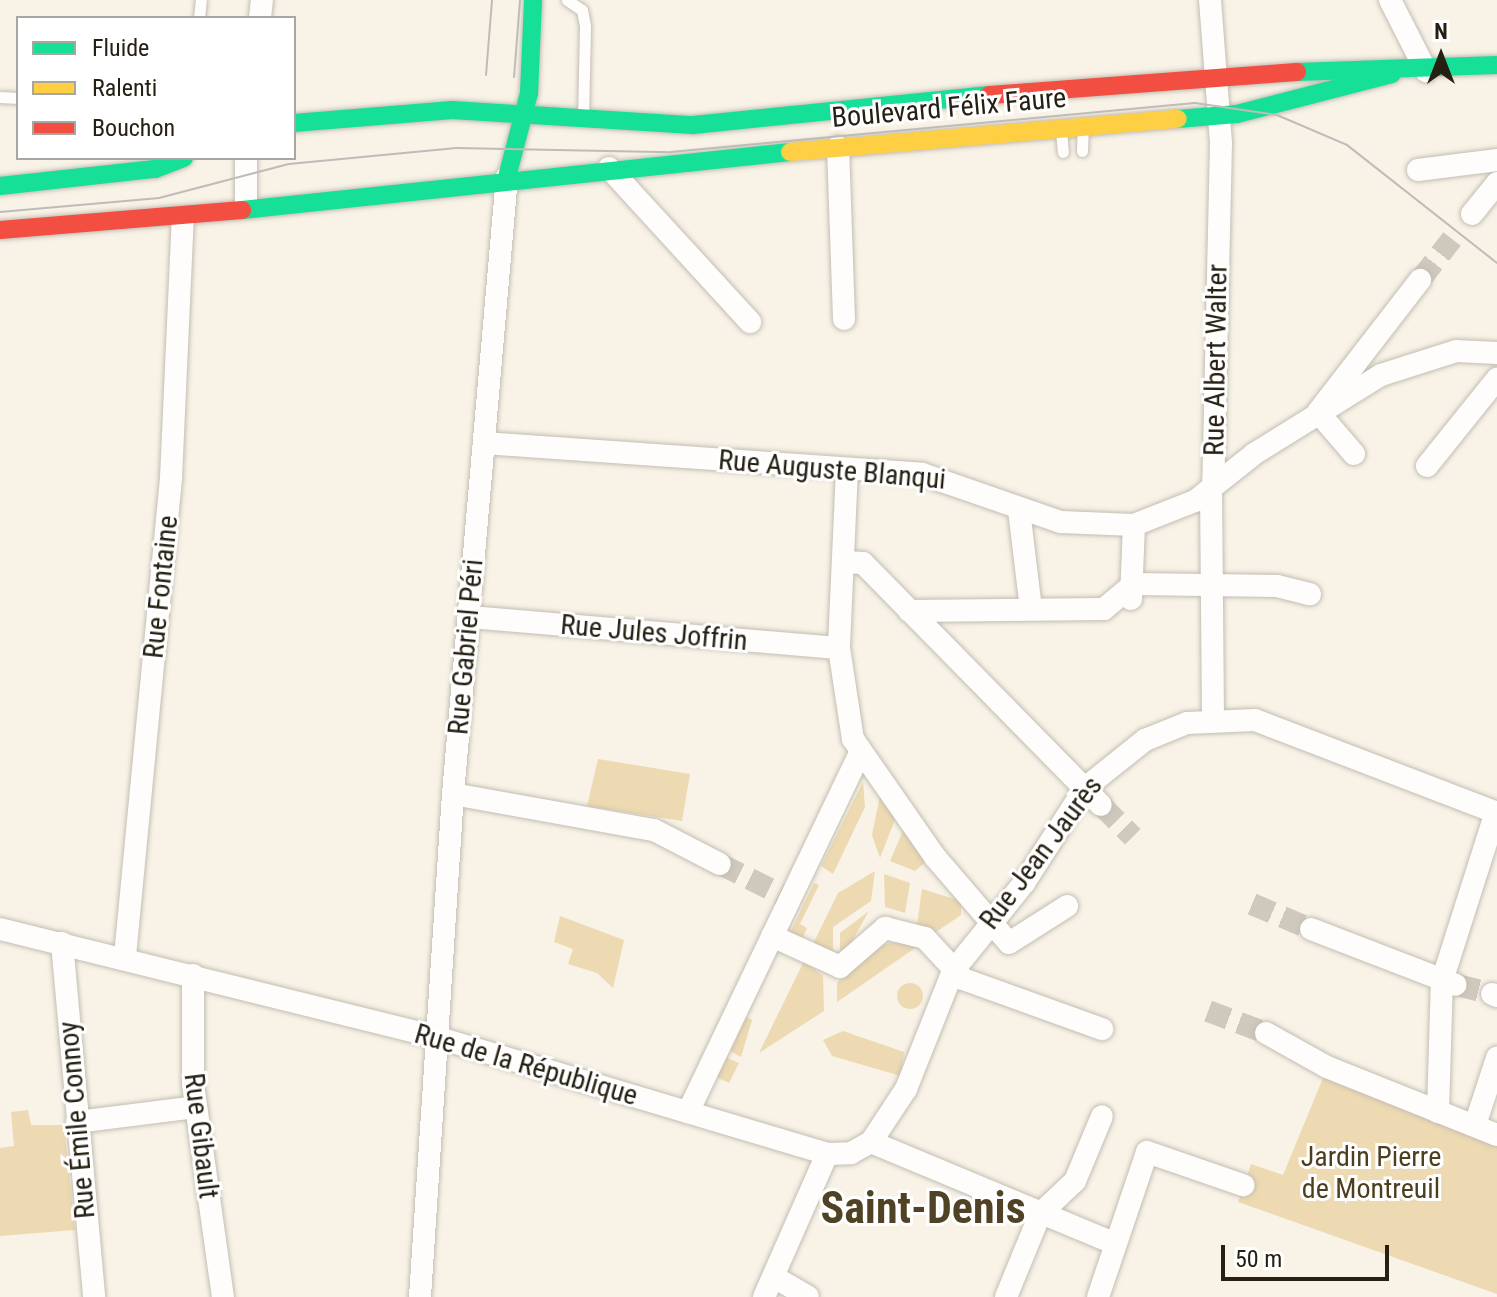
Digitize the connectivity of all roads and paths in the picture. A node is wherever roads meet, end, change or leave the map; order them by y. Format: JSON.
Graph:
{"nodes":[{"id":1,"x":533,"y":0,"type":"edge"},
{"id":2,"x":567,"y":0,"type":"edge"},
{"id":3,"x":1210,"y":0,"type":"edge"},
{"id":4,"x":1390,"y":0,"type":"edge"},
{"id":5,"x":1497,"y":65,"type":"edge"},
{"id":6,"x":1426,"y":71,"type":"junction"},
{"id":7,"x":1392,"y":74,"type":"junction"},
{"id":8,"x":1211,"y":75,"type":"junction"},
{"id":9,"x":1216,"y":115,"type":"junction"},
{"id":10,"x":524,"y":116,"type":"junction"},
{"id":11,"x":583,"y":122,"type":"junction"},
{"id":12,"x":296,"y":123,"type":"edge"},
{"id":13,"x":1084,"y":123,"type":"junction"},
{"id":14,"x":1061,"y":126,"type":"junction"},
{"id":15,"x":838,"y":147,"type":"junction"},
{"id":16,"x":1082,"y":151,"type":"dead end"},
{"id":17,"x":1063,"y":152,"type":"dead end"},
{"id":18,"x":176,"y":160,"type":"edge"},
{"id":19,"x":246,"y":160,"type":"edge"},
{"id":20,"x":1497,"y":160,"type":"edge"},
{"id":21,"x":609,"y":168,"type":"junction"},
{"id":22,"x":1418,"y":170,"type":"dead end"},
{"id":23,"x":507,"y":177,"type":"junction"},
{"id":24,"x":1497,"y":183,"type":"edge"},
{"id":25,"x":0,"y":186,"type":"edge"},
{"id":26,"x":246,"y":206,"type":"junction"},
{"id":27,"x":1472,"y":214,"type":"dead end"},
{"id":28,"x":183,"y":217,"type":"junction"},
{"id":29,"x":0,"y":230,"type":"edge"},
{"id":30,"x":1420,"y":280,"type":"tunnel mouth"},
{"id":31,"x":844,"y":319,"type":"dead end"},
{"id":32,"x":750,"y":322,"type":"dead end"},
{"id":33,"x":1497,"y":353,"type":"edge"},
{"id":34,"x":1497,"y":379,"type":"edge"},
{"id":35,"x":1318,"y":412,"type":"junction"},
{"id":36,"x":484,"y":443,"type":"junction"},
{"id":37,"x":1354,"y":454,"type":"dead end"},
{"id":38,"x":1427,"y":466,"type":"dead end"},
{"id":39,"x":847,"y":469,"type":"junction"},
{"id":40,"x":1212,"y":487,"type":"junction"},
{"id":41,"x":1019,"y":510,"type":"junction"},
{"id":42,"x":1134,"y":525,"type":"junction"},
{"id":43,"x":844,"y":562,"type":"junction"},
{"id":44,"x":1211,"y":585,"type":"junction"},
{"id":45,"x":1132,"y":592,"type":"junction"},
{"id":46,"x":1310,"y":594,"type":"dead end"},
{"id":47,"x":1031,"y":609,"type":"junction"},
{"id":48,"x":909,"y":611,"type":"junction"},
{"id":49,"x":469,"y":617,"type":"junction"},
{"id":50,"x":839,"y":648,"type":"junction"},
{"id":51,"x":1213,"y":720,"type":"junction"},
{"id":52,"x":861,"y":751,"type":"junction"},
{"id":53,"x":1085,"y":788,"type":"junction"},
{"id":54,"x":453,"y":794,"type":"junction"},
{"id":55,"x":1101,"y":805,"type":"tunnel mouth"},
{"id":56,"x":1496,"y":813,"type":"edge"},
{"id":57,"x":720,"y":864,"type":"tunnel mouth"},
{"id":58,"x":1067,"y":906,"type":"dead end"},
{"id":59,"x":989,"y":924,"type":"junction"},
{"id":60,"x":0,"y":929,"type":"edge"},
{"id":61,"x":1311,"y":929,"type":"tunnel mouth"},
{"id":62,"x":772,"y":936,"type":"junction"},
{"id":63,"x":62,"y":943,"type":"junction"},
{"id":64,"x":125,"y":956,"type":"junction"},
{"id":65,"x":953,"y":971,"type":"junction"},
{"id":66,"x":193,"y":975,"type":"junction"},
{"id":67,"x":1450,"y":983,"type":"junction"},
{"id":68,"x":1102,"y":1029,"type":"dead end"},
{"id":69,"x":1266,"y":1033,"type":"tunnel mouth"},
{"id":70,"x":439,"y":1038,"type":"junction"},
{"id":71,"x":1497,"y":1058,"type":"edge"},
{"id":72,"x":196,"y":1107,"type":"junction"},
{"id":73,"x":688,"y":1112,"type":"junction"},
{"id":74,"x":1438,"y":1112,"type":"junction"},
{"id":75,"x":1102,"y":1116,"type":"dead end"},
{"id":76,"x":77,"y":1122,"type":"junction"},
{"id":77,"x":1475,"y":1125,"type":"junction"},
{"id":78,"x":1497,"y":1135,"type":"edge"},
{"id":79,"x":871,"y":1142,"type":"junction"},
{"id":80,"x":827,"y":1154,"type":"junction"},
{"id":81,"x":1243,"y":1185,"type":"dead end"},
{"id":82,"x":1040,"y":1214,"type":"junction"},
{"id":83,"x":1114,"y":1243,"type":"junction"},
{"id":84,"x":769,"y":1287,"type":"edge"},
{"id":85,"x":94,"y":1297,"type":"edge"},
{"id":86,"x":223,"y":1297,"type":"edge"},
{"id":87,"x":420,"y":1297,"type":"edge"},
{"id":88,"x":808,"y":1297,"type":"edge"},
{"id":89,"x":1006,"y":1297,"type":"edge"},
{"id":90,"x":1098,"y":1297,"type":"edge"}],
"edges":[{"from":1,"to":10,"type":"street","name":"Rue Gabriel Péri"},
{"from":2,"to":11,"type":"lane"},
{"from":3,"to":8,"type":"street","name":"Rue Albert Walter"},
{"from":4,"to":6,"type":"street"},
{"from":5,"to":6,"type":"street","name":"Boulevard Félix Faure"},
{"from":6,"to":7,"type":"street","name":"Boulevard Félix Faure"},
{"from":7,"to":8,"type":"street","name":"Boulevard Félix Faure"},
{"from":7,"to":9,"type":"street","name":"Boulevard Félix Faure"},
{"from":8,"to":9,"type":"street","name":"Rue Albert Walter"},
{"from":8,"to":11,"type":"street","name":"Boulevard Félix Faure"},
{"from":9,"to":13,"type":"street","name":"Boulevard Félix Faure"},
{"from":9,"to":40,"type":"street","name":"Rue Albert Walter"},
{"from":10,"to":11,"type":"street","name":"Boulevard Félix Faure"},
{"from":10,"to":12,"type":"street","name":"Boulevard Félix Faure"},
{"from":10,"to":23,"type":"street","name":"Rue Gabriel Péri"},
{"from":13,"to":14,"type":"street","name":"Boulevard Félix Faure"},
{"from":13,"to":16,"type":"lane"},
{"from":14,"to":15,"type":"street","name":"Boulevard Félix Faure"},
{"from":14,"to":17,"type":"lane"},
{"from":15,"to":21,"type":"street","name":"Boulevard Félix Faure"},
{"from":15,"to":31,"type":"street"},
{"from":18,"to":25,"type":"street"},
{"from":19,"to":26,"type":"street"},
{"from":20,"to":22,"type":"street"},
{"from":21,"to":23,"type":"street","name":"Boulevard Félix Faure"},
{"from":21,"to":32,"type":"street"},
{"from":23,"to":26,"type":"street","name":"Boulevard Félix Faure"},
{"from":23,"to":36,"type":"street","name":"Rue Gabriel Péri"},
{"from":24,"to":27,"type":"street"},
{"from":26,"to":28,"type":"street","name":"Boulevard Félix Faure"},
{"from":28,"to":29,"type":"street","name":"Boulevard Félix Faure"},
{"from":28,"to":64,"type":"street","name":"Rue Fontaine"},
{"from":30,"to":35,"type":"street"},
{"from":33,"to":35,"type":"street"},
{"from":34,"to":38,"type":"street"},
{"from":35,"to":37,"type":"street"},
{"from":35,"to":40,"type":"street","name":"Rue Auguste Blanqui"},
{"from":36,"to":39,"type":"street","name":"Rue Auguste Blanqui"},
{"from":36,"to":49,"type":"street","name":"Rue Gabriel Péri"},
{"from":39,"to":41,"type":"street","name":"Rue Auguste Blanqui"},
{"from":39,"to":43,"type":"street"},
{"from":40,"to":42,"type":"street","name":"Rue Auguste Blanqui"},
{"from":40,"to":44,"type":"street","name":"Rue Albert Walter"},
{"from":41,"to":42,"type":"street","name":"Rue Auguste Blanqui"},
{"from":41,"to":47,"type":"street"},
{"from":42,"to":45,"type":"street"},
{"from":43,"to":48,"type":"street"},
{"from":43,"to":50,"type":"street"},
{"from":44,"to":45,"type":"street"},
{"from":44,"to":46,"type":"street"},
{"from":44,"to":51,"type":"street","name":"Rue Albert Walter"},
{"from":45,"to":47,"type":"street"},
{"from":47,"to":48,"type":"street"},
{"from":48,"to":53,"type":"street"},
{"from":49,"to":50,"type":"street","name":"Rue Jules Joffrin"},
{"from":49,"to":54,"type":"street","name":"Rue Gabriel Péri"},
{"from":50,"to":52,"type":"street"},
{"from":51,"to":53,"type":"street","name":"Rue Jean Jaurès"},
{"from":51,"to":56,"type":"street","name":"Rue Jean Jaurès"},
{"from":52,"to":59,"type":"street"},
{"from":52,"to":62,"type":"street"},
{"from":53,"to":55,"type":"street"},
{"from":53,"to":59,"type":"street","name":"Rue Jean Jaurès"},
{"from":54,"to":57,"type":"street"},
{"from":54,"to":70,"type":"street","name":"Rue Gabriel Péri"},
{"from":56,"to":67,"type":"street"},
{"from":58,"to":59,"type":"street"},
{"from":59,"to":65,"type":"street","name":"Rue Jean Jaurès"},
{"from":60,"to":63,"type":"street","name":"Rue de la République"},
{"from":61,"to":67,"type":"street"},
{"from":62,"to":65,"type":"street"},
{"from":62,"to":73,"type":"street"},
{"from":63,"to":64,"type":"street","name":"Rue de la République"},
{"from":63,"to":76,"type":"street","name":"Rue Émile Connoy"},
{"from":64,"to":66,"type":"street","name":"Rue de la République"},
{"from":65,"to":68,"type":"street"},
{"from":65,"to":79,"type":"street","name":"Rue Jean Jaurès"},
{"from":66,"to":70,"type":"street","name":"Rue de la République"},
{"from":66,"to":72,"type":"street","name":"Rue Gibault"},
{"from":67,"to":74,"type":"street"},
{"from":69,"to":74,"type":"street"},
{"from":70,"to":73,"type":"street","name":"Rue de la République"},
{"from":70,"to":87,"type":"street","name":"Rue Gabriel Péri"},
{"from":71,"to":77,"type":"street"},
{"from":72,"to":76,"type":"street"},
{"from":72,"to":86,"type":"street","name":"Rue Gibault"},
{"from":73,"to":80,"type":"street","name":"Rue de la République"},
{"from":74,"to":77,"type":"street"},
{"from":75,"to":82,"type":"street"},
{"from":76,"to":85,"type":"street","name":"Rue Émile Connoy"},
{"from":77,"to":78,"type":"street"},
{"from":79,"to":80,"type":"street"},
{"from":79,"to":82,"type":"street"},
{"from":80,"to":84,"type":"street"},
{"from":81,"to":83,"type":"street"},
{"from":82,"to":83,"type":"street"},
{"from":82,"to":89,"type":"street"},
{"from":83,"to":90,"type":"street"},
{"from":84,"to":88,"type":"street"}]}
